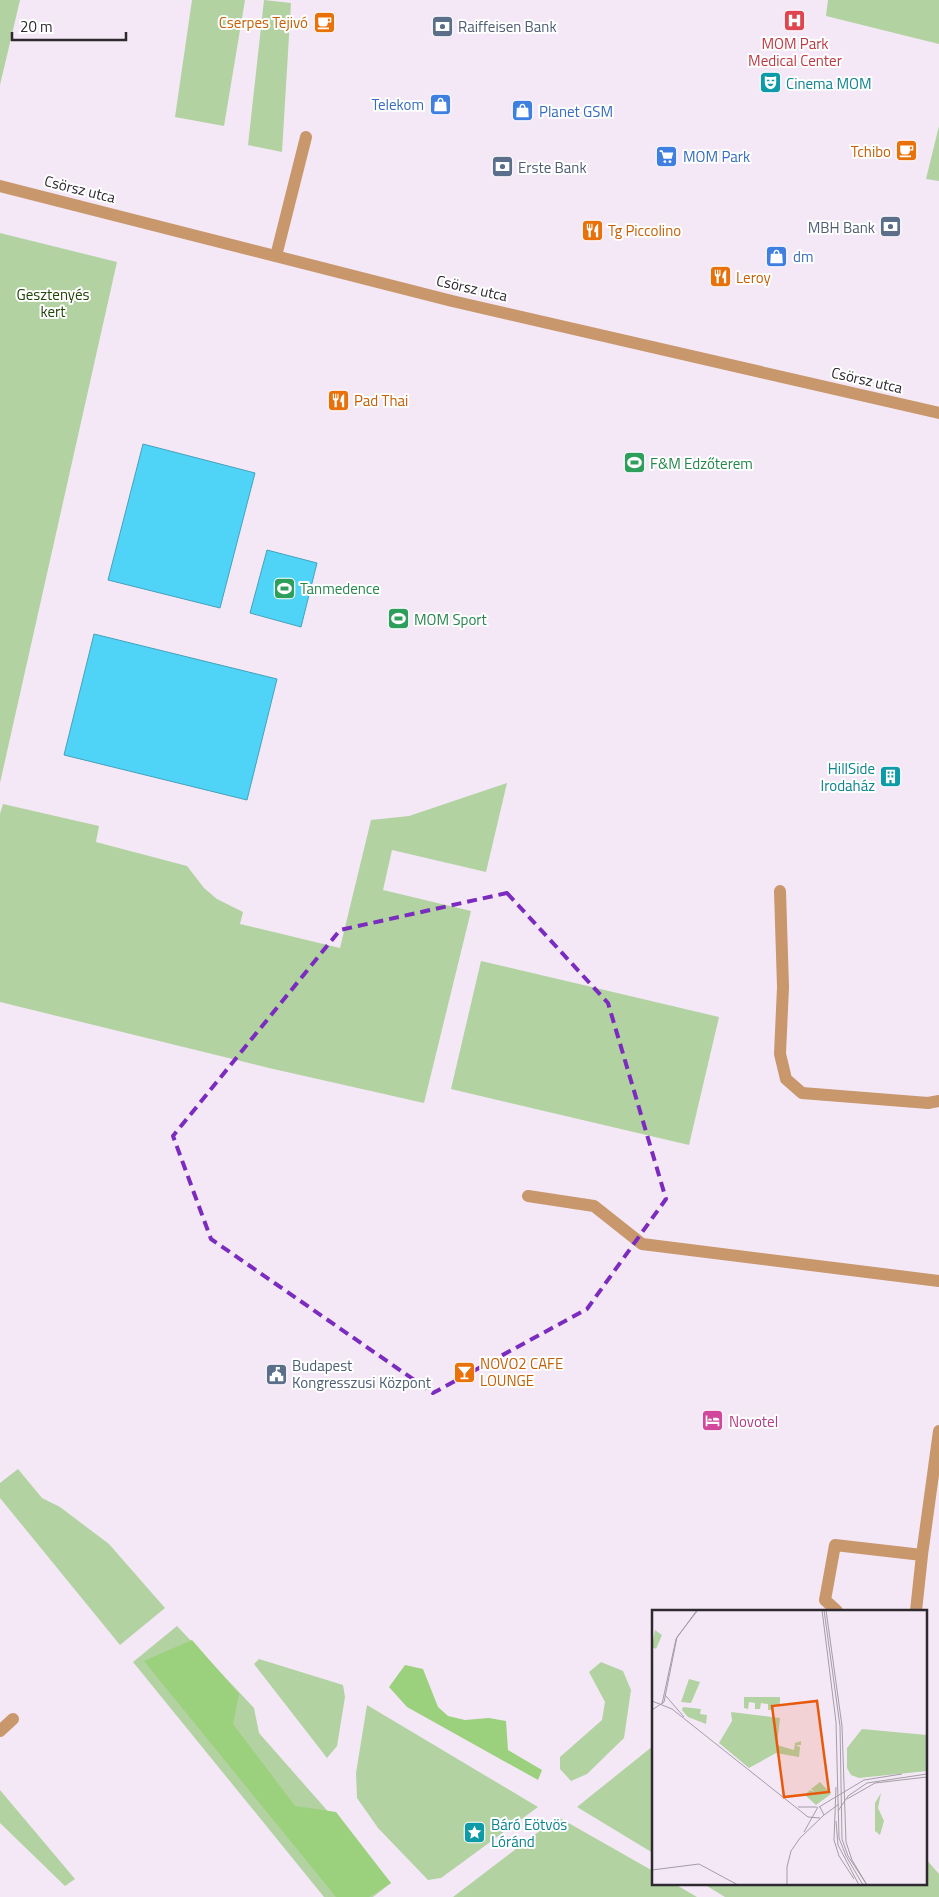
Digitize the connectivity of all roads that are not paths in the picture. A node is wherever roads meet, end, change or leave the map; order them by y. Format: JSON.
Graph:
{"nodes":[{"id":1,"x":306,"y":137,"type":"dead end"},
{"id":2,"x":0,"y":186,"type":"edge"},
{"id":3,"x":276,"y":256,"type":"junction"},
{"id":4,"x":939,"y":413,"type":"edge"},
{"id":5,"x":780,"y":891,"type":"dead end"},
{"id":6,"x":939,"y":1101,"type":"edge"},
{"id":7,"x":528,"y":1196,"type":"dead end"},
{"id":8,"x":939,"y":1281,"type":"edge"},
{"id":9,"x":939,"y":1431,"type":"edge"},
{"id":10,"x":922,"y":1555,"type":"junction"},
{"id":11,"x":836,"y":1610,"type":"edge"},
{"id":12,"x":916,"y":1610,"type":"edge"},
{"id":13,"x":13,"y":1719,"type":"dead end"},
{"id":14,"x":0,"y":1731,"type":"edge"}],
"edges":[{"from":1,"to":3,"type":"street"},
{"from":2,"to":3,"type":"street","name":"Csörsz utca"},
{"from":3,"to":4,"type":"street","name":"Csörsz utca"},
{"from":5,"to":6,"type":"street"},
{"from":7,"to":8,"type":"street"},
{"from":9,"to":10,"type":"street"},
{"from":10,"to":11,"type":"street"},
{"from":10,"to":12,"type":"street"},
{"from":13,"to":14,"type":"street"}]}
